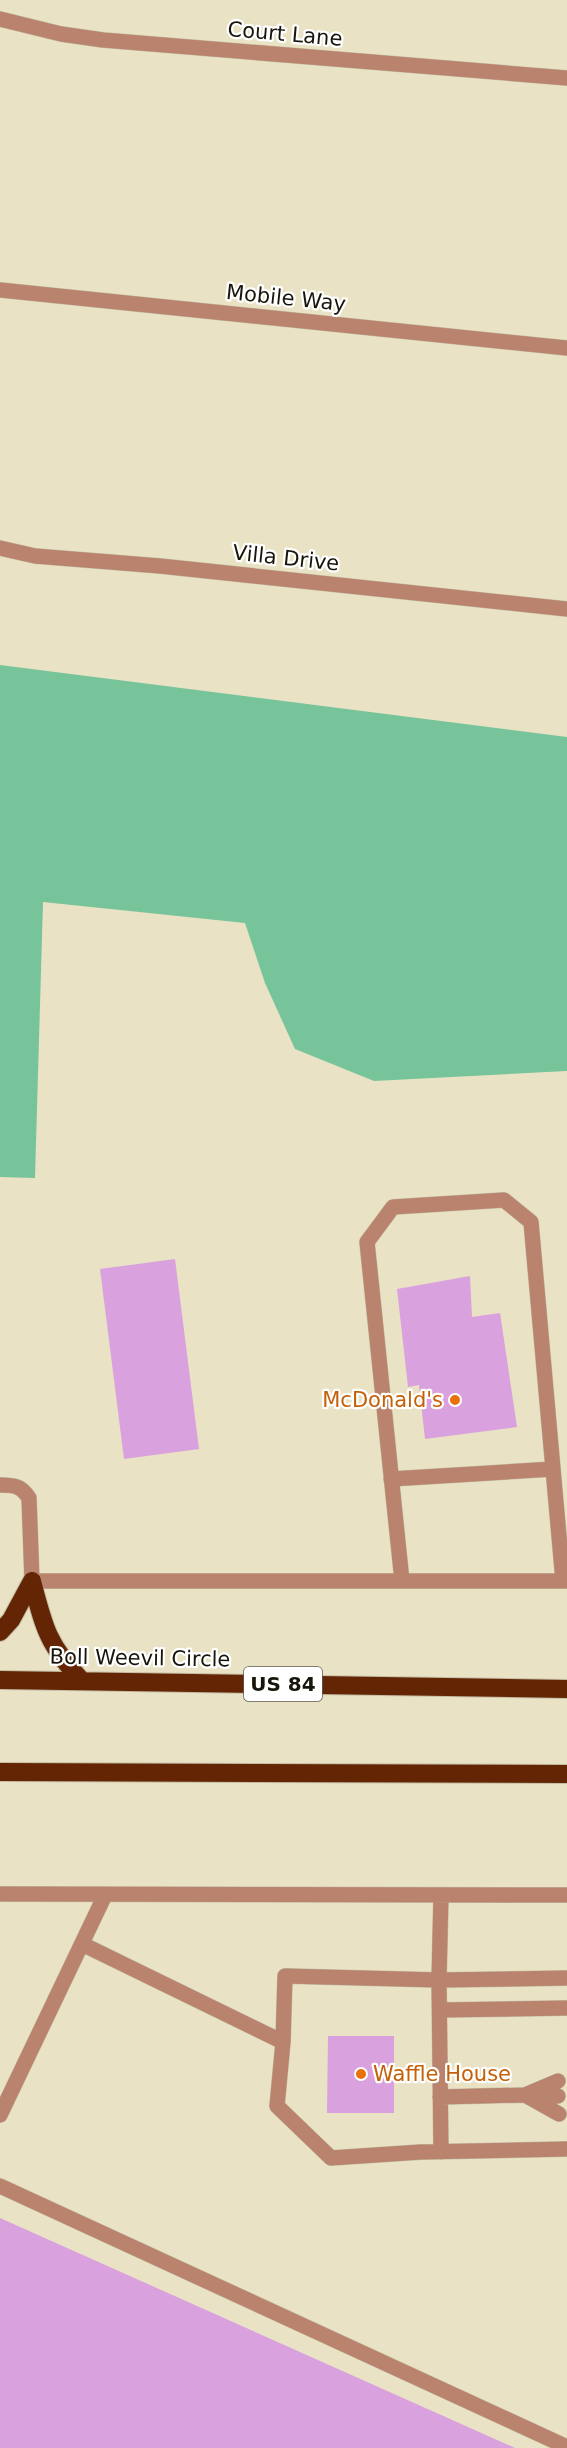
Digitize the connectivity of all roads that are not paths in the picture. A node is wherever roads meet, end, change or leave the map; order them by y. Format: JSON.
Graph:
{"nodes":[{"id":1,"x":0,"y":20,"type":"edge"},
{"id":2,"x":567,"y":78,"type":"edge"},
{"id":3,"x":0,"y":290,"type":"edge"},
{"id":4,"x":567,"y":348,"type":"edge"},
{"id":5,"x":0,"y":548,"type":"edge"},
{"id":6,"x":567,"y":609,"type":"edge"},
{"id":7,"x":553,"y":1469,"type":"junction"},
{"id":8,"x":391,"y":1479,"type":"junction"},
{"id":9,"x":0,"y":1485,"type":"edge"},
{"id":10,"x":32,"y":1581,"type":"junction"},
{"id":11,"x":402,"y":1581,"type":"junction"},
{"id":12,"x":565,"y":1581,"type":"edge"},
{"id":13,"x":0,"y":1632,"type":"edge"},
{"id":14,"x":0,"y":1680,"type":"edge"},
{"id":15,"x":82,"y":1681,"type":"junction"},
{"id":16,"x":567,"y":1689,"type":"edge"},
{"id":17,"x":0,"y":1772,"type":"edge"},
{"id":18,"x":567,"y":1774,"type":"edge"},
{"id":19,"x":0,"y":1894,"type":"edge"},
{"id":20,"x":105,"y":1895,"type":"junction"},
{"id":21,"x":441,"y":1895,"type":"junction"},
{"id":22,"x":567,"y":1895,"type":"edge"},
{"id":23,"x":82,"y":1944,"type":"junction"},
{"id":24,"x":567,"y":1978,"type":"edge"},
{"id":25,"x":439,"y":1980,"type":"junction"},
{"id":26,"x":567,"y":2008,"type":"edge"},
{"id":27,"x":440,"y":2010,"type":"junction"},
{"id":28,"x":283,"y":2042,"type":"junction"},
{"id":29,"x":558,"y":2081,"type":"dead end"},
{"id":30,"x":525,"y":2095,"type":"junction"},
{"id":31,"x":558,"y":2096,"type":"dead end"},
{"id":32,"x":440,"y":2097,"type":"junction"},
{"id":33,"x":559,"y":2114,"type":"dead end"},
{"id":34,"x":0,"y":2115,"type":"edge"},
{"id":35,"x":567,"y":2149,"type":"edge"},
{"id":36,"x":441,"y":2152,"type":"junction"},
{"id":37,"x":0,"y":2186,"type":"edge"},
{"id":38,"x":567,"y":2447,"type":"edge"}],
"edges":[{"from":1,"to":2,"type":"street","name":"Court Lane"},
{"from":3,"to":4,"type":"street","name":"Mobile Way"},
{"from":5,"to":6,"type":"street","name":"Villa Drive"},
{"from":7,"to":8,"type":"street"},
{"from":7,"to":8,"type":"street"},
{"from":7,"to":12,"type":"street"},
{"from":8,"to":11,"type":"street"},
{"from":9,"to":10,"type":"street"},
{"from":10,"to":11,"type":"street"},
{"from":10,"to":13,"type":"highway"},
{"from":10,"to":15,"type":"highway"},
{"from":11,"to":12,"type":"street"},
{"from":14,"to":15,"type":"highway","name":"Boll Weevil Circle","number":"US 84"},
{"from":15,"to":16,"type":"highway","name":"Boll Weevil Circle","number":"US 84"},
{"from":17,"to":18,"type":"highway"},
{"from":19,"to":20,"type":"street"},
{"from":20,"to":21,"type":"street"},
{"from":20,"to":23,"type":"street"},
{"from":21,"to":22,"type":"street"},
{"from":21,"to":25,"type":"street"},
{"from":23,"to":28,"type":"street"},
{"from":23,"to":34,"type":"street"},
{"from":24,"to":25,"type":"street"},
{"from":25,"to":27,"type":"street"},
{"from":25,"to":28,"type":"street"},
{"from":26,"to":27,"type":"street"},
{"from":27,"to":32,"type":"street"},
{"from":28,"to":36,"type":"street"},
{"from":29,"to":30,"type":"street"},
{"from":30,"to":31,"type":"street"},
{"from":30,"to":32,"type":"street"},
{"from":30,"to":33,"type":"street"},
{"from":32,"to":36,"type":"street"},
{"from":35,"to":36,"type":"street"},
{"from":37,"to":38,"type":"street"}]}
